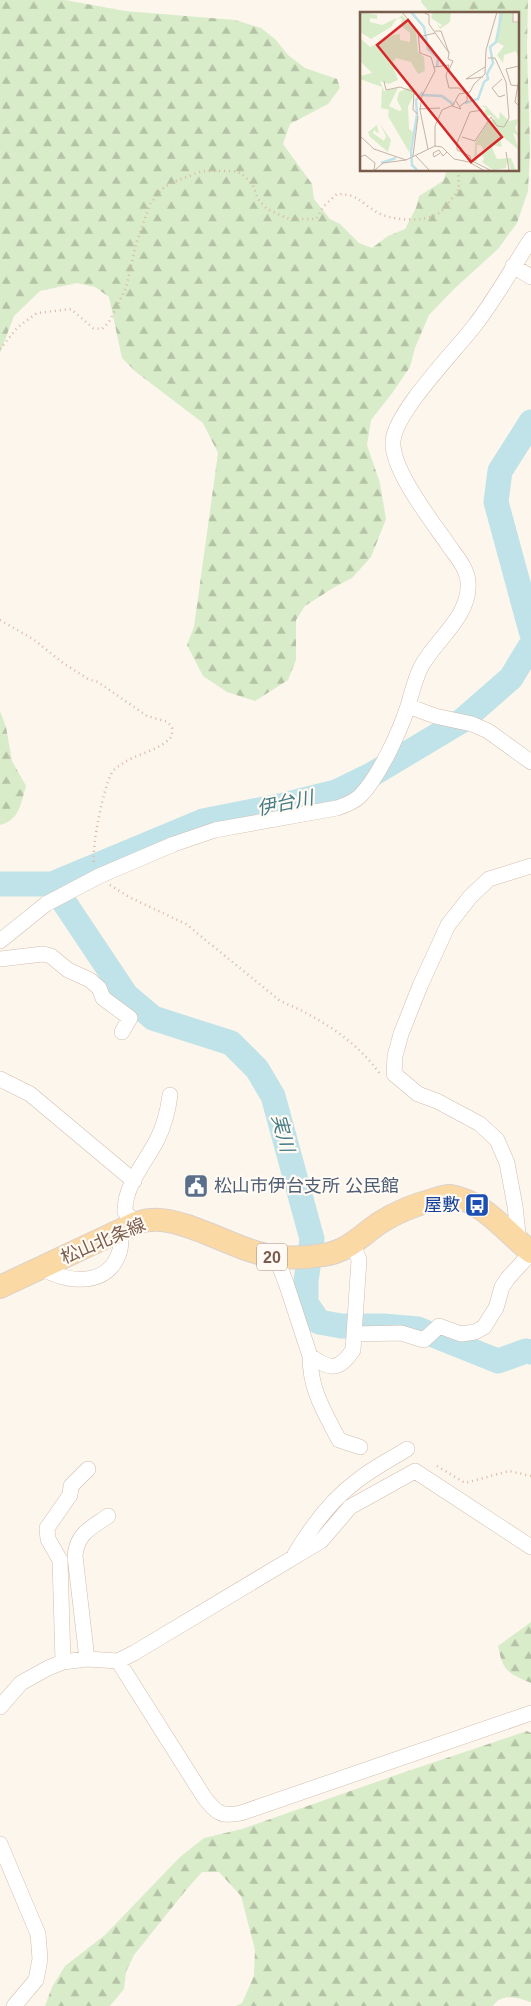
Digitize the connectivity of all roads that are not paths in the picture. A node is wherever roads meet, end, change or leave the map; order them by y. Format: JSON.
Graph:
{"nodes":[{"id":1,"x":531,"y":239,"type":"edge"},
{"id":2,"x":513,"y":266,"type":"junction"},
{"id":3,"x":531,"y":277,"type":"edge"},
{"id":4,"x":408,"y":706,"type":"junction"},
{"id":5,"x":531,"y":762,"type":"edge"},
{"id":6,"x":528,"y":870,"type":"edge"},
{"id":7,"x":0,"y":941,"type":"edge"},
{"id":8,"x":0,"y":959,"type":"edge"},
{"id":9,"x":122,"y":1032,"type":"dead end"},
{"id":10,"x":0,"y":1079,"type":"edge"},
{"id":11,"x":170,"y":1095,"type":"dead end"},
{"id":12,"x":134,"y":1181,"type":"junction"},
{"id":13,"x":129,"y":1227,"type":"junction"},
{"id":14,"x":354,"y":1244,"type":"junction"},
{"id":15,"x":527,"y":1249,"type":"edge"},
{"id":16,"x":276,"y":1258,"type":"junction"},
{"id":17,"x":42,"y":1268,"type":"junction"},
{"id":18,"x":0,"y":1287,"type":"edge"},
{"id":19,"x":355,"y":1328,"type":"junction"},
{"id":20,"x":310,"y":1356,"type":"junction"},
{"id":21,"x":360,"y":1447,"type":"dead end"},
{"id":22,"x":407,"y":1449,"type":"dead end"},
{"id":23,"x":88,"y":1469,"type":"dead end"},
{"id":24,"x":108,"y":1516,"type":"dead end"},
{"id":25,"x":531,"y":1547,"type":"edge"},
{"id":26,"x":293,"y":1556,"type":"junction"},
{"id":27,"x":87,"y":1659,"type":"junction"},
{"id":28,"x":118,"y":1660,"type":"junction"},
{"id":29,"x":63,"y":1662,"type":"junction"},
{"id":30,"x":0,"y":1706,"type":"edge"},
{"id":31,"x":531,"y":1713,"type":"edge"},
{"id":32,"x":0,"y":1844,"type":"edge"},
{"id":33,"x":16,"y":2005,"type":"edge"}],
"edges":[{"from":1,"to":2,"type":"street"},
{"from":2,"to":3,"type":"street"},
{"from":2,"to":4,"type":"street"},
{"from":4,"to":5,"type":"street"},
{"from":4,"to":7,"type":"street"},
{"from":6,"to":15,"type":"street"},
{"from":8,"to":9,"type":"street"},
{"from":10,"to":12,"type":"street"},
{"from":11,"to":12,"type":"street"},
{"from":12,"to":13,"type":"street"},
{"from":13,"to":16,"type":"main road","name":"松山北条線","number":"20"},
{"from":13,"to":17,"type":"main road","name":"松山北条線","number":"20"},
{"from":13,"to":17,"type":"street"},
{"from":14,"to":15,"type":"main road","name":"松山北条線","number":"20"},
{"from":14,"to":16,"type":"main road","name":"松山北条線","number":"20"},
{"from":14,"to":19,"type":"street"},
{"from":15,"to":19,"type":"street"},
{"from":16,"to":20,"type":"street"},
{"from":17,"to":18,"type":"main road","name":"松山北条線","number":"20"},
{"from":19,"to":20,"type":"street"},
{"from":20,"to":21,"type":"street"},
{"from":22,"to":26,"type":"street"},
{"from":23,"to":29,"type":"street"},
{"from":24,"to":27,"type":"street"},
{"from":25,"to":26,"type":"street"},
{"from":26,"to":28,"type":"street"},
{"from":27,"to":28,"type":"street"},
{"from":27,"to":29,"type":"street"},
{"from":28,"to":31,"type":"street"},
{"from":29,"to":30,"type":"street"},
{"from":32,"to":33,"type":"street"}]}
